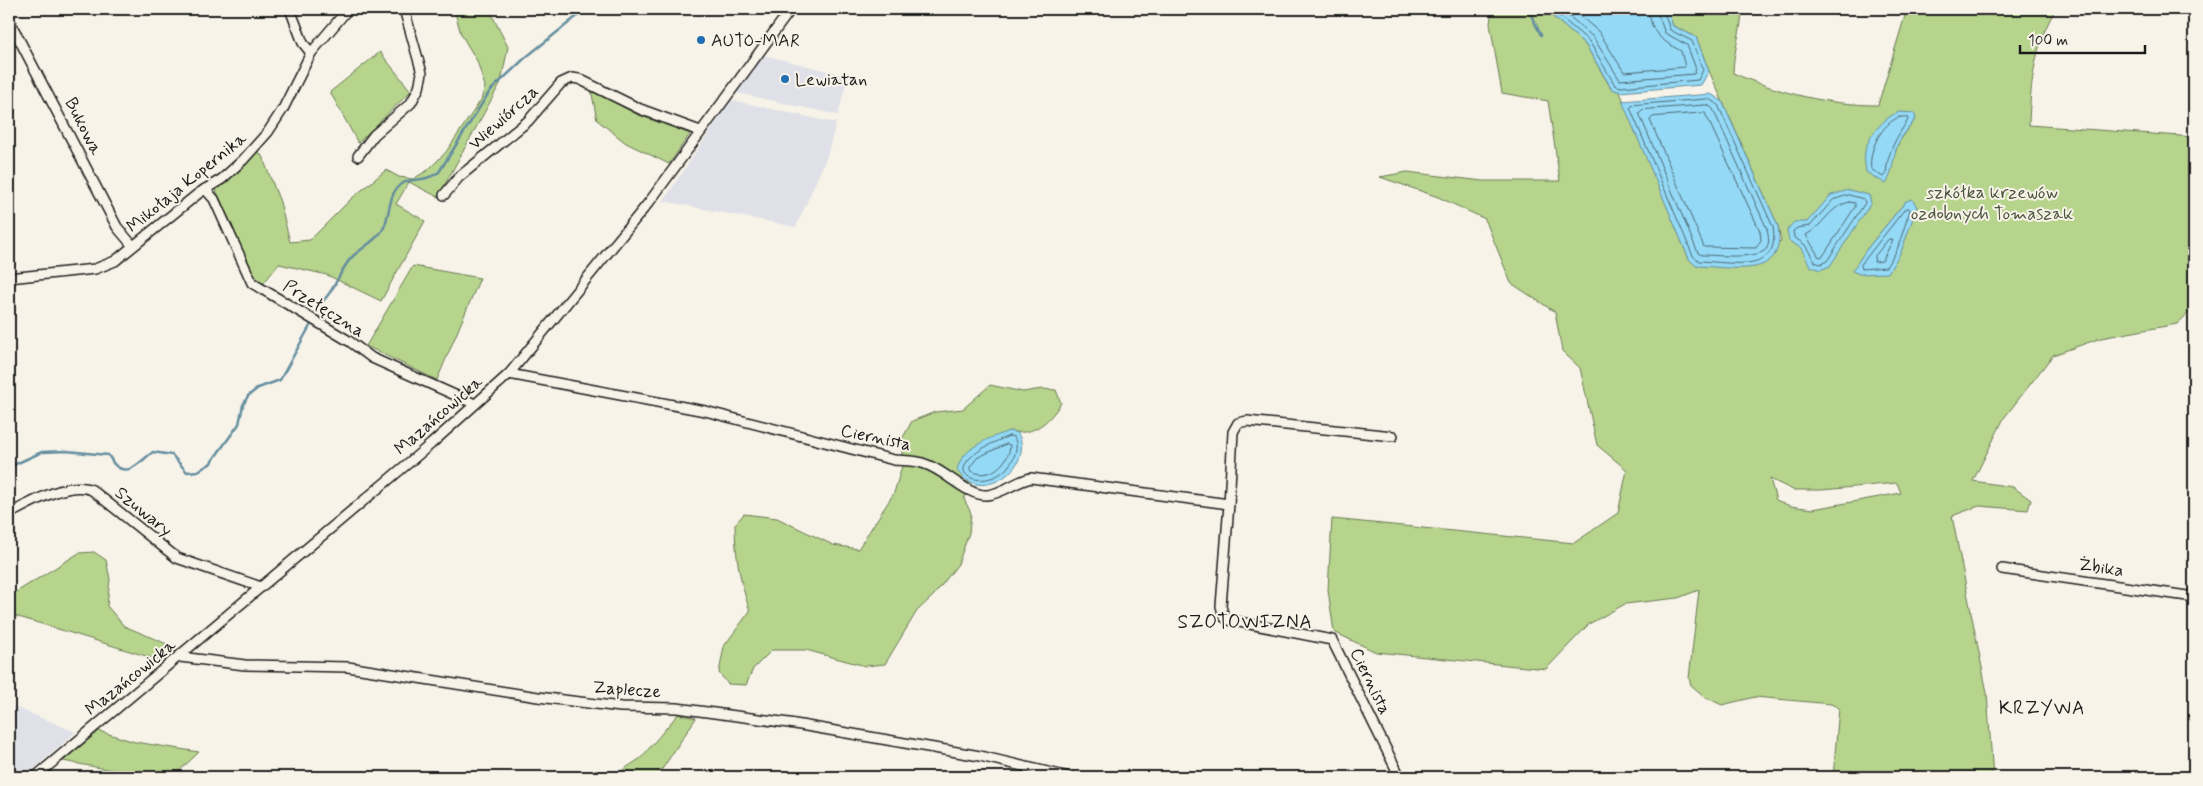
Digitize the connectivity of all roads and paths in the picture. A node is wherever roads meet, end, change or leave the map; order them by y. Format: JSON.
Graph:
{"nodes":[{"id":1,"x":290,"y":9,"type":"edge"},
{"id":2,"x":348,"y":9,"type":"edge"},
{"id":3,"x":404,"y":9,"type":"edge"},
{"id":4,"x":791,"y":9,"type":"edge"},
{"id":5,"x":9,"y":20,"type":"edge"},
{"id":6,"x":311,"y":53,"type":"junction"},
{"id":7,"x":700,"y":131,"type":"junction"},
{"id":8,"x":358,"y":156,"type":"dead end"},
{"id":9,"x":205,"y":189,"type":"junction"},
{"id":10,"x":444,"y":195,"type":"dead end"},
{"id":11,"x":132,"y":246,"type":"junction"},
{"id":12,"x":9,"y":278,"type":"edge"},
{"id":13,"x":510,"y":374,"type":"junction"},
{"id":14,"x":475,"y":404,"type":"junction"},
{"id":15,"x":1393,"y":436,"type":"dead end"},
{"id":16,"x":1229,"y":504,"type":"junction"},
{"id":17,"x":9,"y":514,"type":"edge"},
{"id":18,"x":2002,"y":569,"type":"dead end"},
{"id":19,"x":261,"y":587,"type":"junction"},
{"id":20,"x":2194,"y":597,"type":"edge"},
{"id":21,"x":180,"y":657,"type":"junction"},
{"id":22,"x":35,"y":777,"type":"edge"},
{"id":23,"x":1068,"y":777,"type":"edge"},
{"id":24,"x":1400,"y":777,"type":"edge"}],
"edges":[{"from":1,"to":6,"type":"street"},
{"from":2,"to":6,"type":"street","name":"Mikołaja Kopernika"},
{"from":3,"to":8,"type":"street"},
{"from":4,"to":7,"type":"street","name":"Mazańcowicka"},
{"from":5,"to":11,"type":"street","name":"Bukowa"},
{"from":6,"to":9,"type":"street","name":"Mikołaja Kopernika"},
{"from":7,"to":10,"type":"street","name":"Wiewiórcza"},
{"from":7,"to":13,"type":"street","name":"Mazańcowicka"},
{"from":9,"to":11,"type":"street","name":"Mikołaja Kopernika"},
{"from":9,"to":14,"type":"street","name":"Przełęczna"},
{"from":11,"to":12,"type":"street","name":"Mikołaja Kopernika"},
{"from":13,"to":14,"type":"street","name":"Mazańcowicka"},
{"from":13,"to":16,"type":"street","name":"Ciernista"},
{"from":14,"to":19,"type":"street","name":"Mazańcowicka"},
{"from":15,"to":16,"type":"street","name":"Ciernista"},
{"from":16,"to":24,"type":"street","name":"Ciernista"},
{"from":17,"to":19,"type":"street","name":"Szuwary"},
{"from":18,"to":20,"type":"street","name":"Żbika"},
{"from":19,"to":21,"type":"street","name":"Mazańcowicka"},
{"from":21,"to":22,"type":"street","name":"Mazańcowicka"},
{"from":21,"to":23,"type":"street","name":"Zaplecze"}]}
